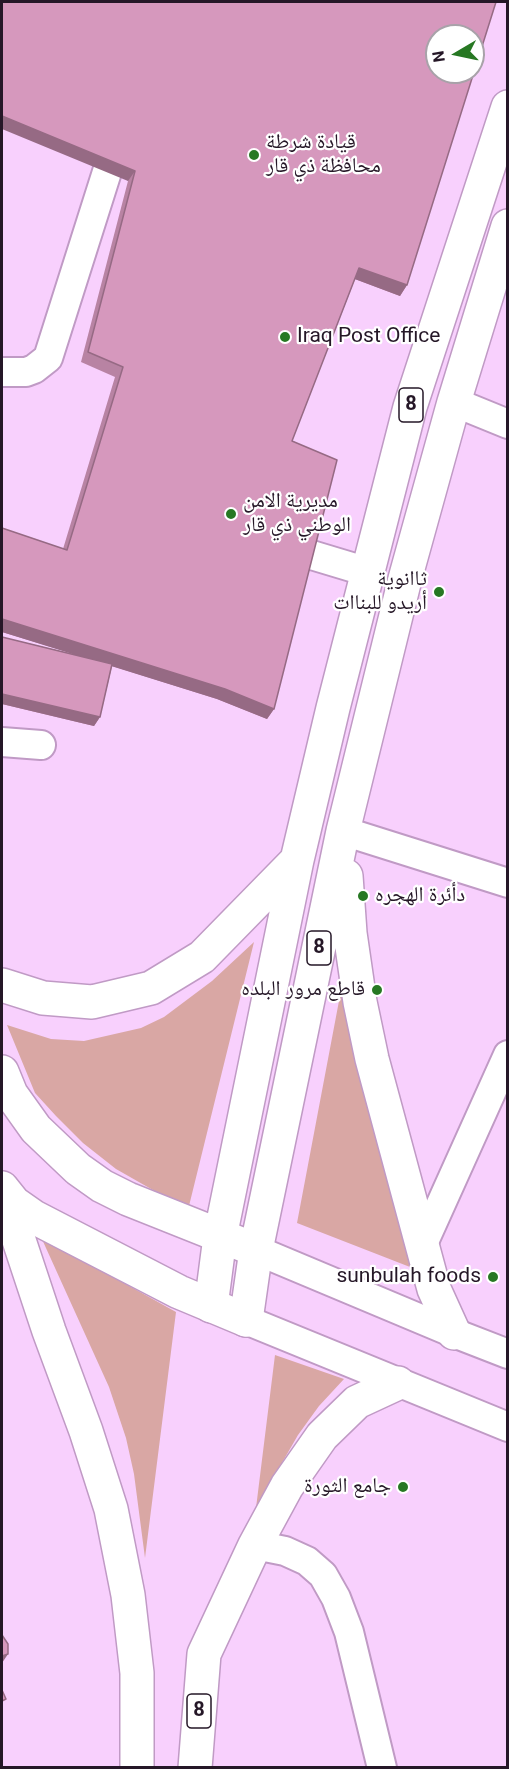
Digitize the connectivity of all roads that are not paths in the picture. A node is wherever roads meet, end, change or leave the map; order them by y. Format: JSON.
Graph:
{"nodes":[{"id":1,"x":507,"y":107,"type":"edge"},
{"id":2,"x":101,"y":112,"type":"edge"},
{"id":3,"x":507,"y":226,"type":"edge"},
{"id":4,"x":2,"y":372,"type":"edge"},
{"id":5,"x":454,"y":402,"type":"junction"},
{"id":6,"x":507,"y":424,"type":"edge"},
{"id":7,"x":253,"y":537,"type":"edge"},
{"id":8,"x":368,"y":572,"type":"junction"},
{"id":9,"x":2,"y":742,"type":"edge"},
{"id":10,"x":41,"y":745,"type":"dead end"},
{"id":11,"x":344,"y":831,"type":"junction"},
{"id":12,"x":297,"y":860,"type":"junction"},
{"id":13,"x":507,"y":883,"type":"edge"},
{"id":14,"x":2,"y":985,"type":"edge"},
{"id":15,"x":507,"y":1055,"type":"edge"},
{"id":16,"x":2,"y":1072,"type":"edge"},
{"id":17,"x":2,"y":1188,"type":"edge"},
{"id":18,"x":220,"y":1237,"type":"junction"},
{"id":19,"x":422,"y":1246,"type":"junction"},
{"id":20,"x":256,"y":1250,"type":"junction"},
{"id":21,"x":211,"y":1306,"type":"junction"},
{"id":22,"x":246,"y":1320,"type":"junction"},
{"id":23,"x":453,"y":1334,"type":"junction"},
{"id":24,"x":507,"y":1353,"type":"edge"},
{"id":25,"x":398,"y":1383,"type":"junction"},
{"id":26,"x":507,"y":1427,"type":"edge"},
{"id":27,"x":255,"y":1545,"type":"junction"},
{"id":28,"x":137,"y":1767,"type":"edge"},
{"id":29,"x":195,"y":1767,"type":"edge"},
{"id":30,"x":382,"y":1767,"type":"edge"}],
"edges":[{"from":1,"to":8,"type":"main road","number":"8"},
{"from":2,"to":4,"type":"street"},
{"from":3,"to":5,"type":"main road","number":"8"},
{"from":5,"to":6,"type":"street"},
{"from":5,"to":11,"type":"main road","number":"8"},
{"from":7,"to":8,"type":"street"},
{"from":8,"to":12,"type":"main road","number":"8"},
{"from":9,"to":10,"type":"street"},
{"from":11,"to":13,"type":"street"},
{"from":11,"to":19,"type":"main road"},
{"from":11,"to":20,"type":"main road","number":"8"},
{"from":12,"to":14,"type":"main road"},
{"from":12,"to":18,"type":"main road","number":"8"},
{"from":15,"to":19,"type":"street"},
{"from":16,"to":18,"type":"main road"},
{"from":17,"to":21,"type":"main road"},
{"from":17,"to":28,"type":"main road"},
{"from":18,"to":20,"type":"main road"},
{"from":18,"to":21,"type":"main road","number":"8"},
{"from":19,"to":23,"type":"main road"},
{"from":20,"to":22,"type":"main road","number":"8"},
{"from":20,"to":23,"type":"street"},
{"from":21,"to":22,"type":"main road"},
{"from":22,"to":25,"type":"street"},
{"from":23,"to":24,"type":"street"},
{"from":25,"to":26,"type":"street"},
{"from":25,"to":27,"type":"main road"},
{"from":27,"to":29,"type":"main road","number":"8"},
{"from":27,"to":30,"type":"street"}]}
